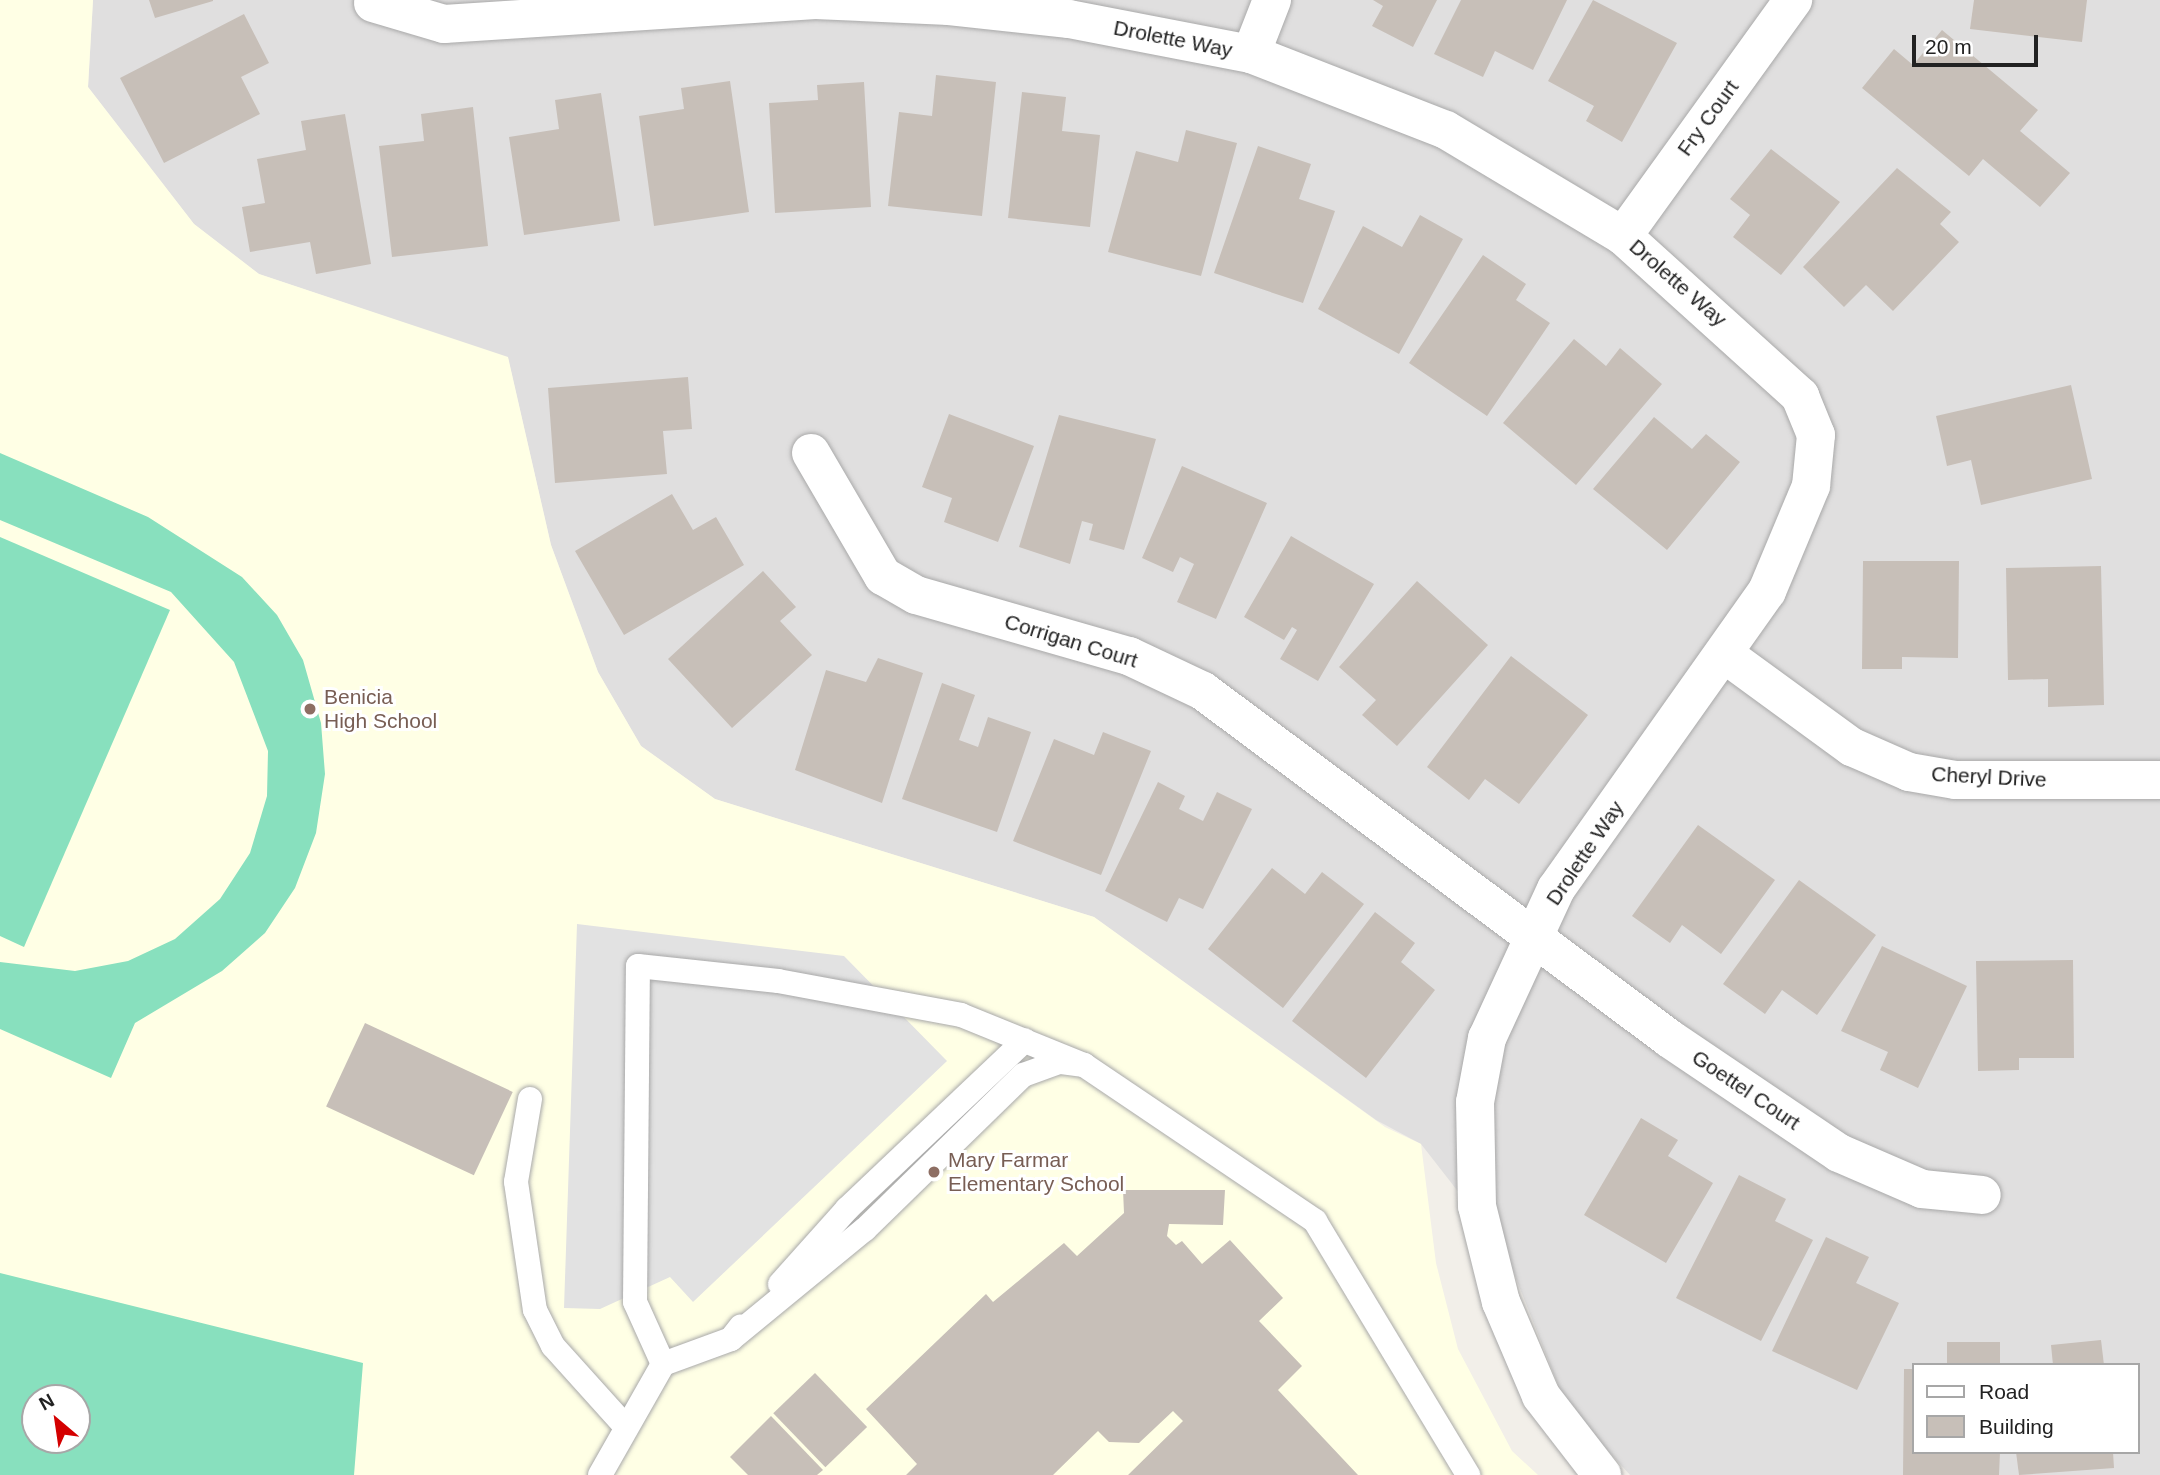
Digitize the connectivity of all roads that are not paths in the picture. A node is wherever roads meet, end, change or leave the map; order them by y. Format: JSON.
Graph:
{"nodes":[{"id":1,"x":1272,"y":0,"type":"edge"},
{"id":2,"x":1793,"y":0,"type":"edge"},
{"id":3,"x":373,"y":3,"type":"dead end"},
{"id":4,"x":1251,"y":54,"type":"junction"},
{"id":5,"x":1623,"y":236,"type":"junction"},
{"id":6,"x":811,"y":453,"type":"dead end"},
{"id":7,"x":1727,"y":656,"type":"junction"},
{"id":8,"x":2160,"y":780,"type":"edge"},
{"id":9,"x":1532,"y":937,"type":"junction"},
{"id":10,"x":1025,"y":1040,"type":"junction"},
{"id":11,"x":1084,"y":1065,"type":"junction"},
{"id":12,"x":530,"y":1099,"type":"dead end"},
{"id":13,"x":1982,"y":1195,"type":"dead end"},
{"id":14,"x":731,"y":1339,"type":"junction"},
{"id":15,"x":663,"y":1364,"type":"junction"},
{"id":16,"x":626,"y":1427,"type":"junction"},
{"id":17,"x":600,"y":1475,"type":"edge"},
{"id":18,"x":1468,"y":1475,"type":"edge"},
{"id":19,"x":1602,"y":1475,"type":"edge"}],
"edges":[{"from":1,"to":4,"type":"street"},
{"from":2,"to":5,"type":"street","name":"Fry Court"},
{"from":3,"to":4,"type":"street","name":"Drolette Way"},
{"from":4,"to":5,"type":"street","name":"Drolette Way"},
{"from":5,"to":7,"type":"street","name":"Drolette Way"},
{"from":6,"to":9,"type":"street","name":"Corrigan Court"},
{"from":7,"to":8,"type":"street","name":"Cheryl Drive"},
{"from":7,"to":9,"type":"street","name":"Drolette Way"},
{"from":9,"to":13,"type":"street","name":"Goettel Court"},
{"from":9,"to":19,"type":"street","name":"Drolette Way"},
{"from":10,"to":11,"type":"lane"},
{"from":10,"to":14,"type":"lane"},
{"from":10,"to":15,"type":"lane"},
{"from":11,"to":14,"type":"lane"},
{"from":11,"to":18,"type":"lane"},
{"from":12,"to":16,"type":"lane"},
{"from":14,"to":15,"type":"lane"},
{"from":15,"to":16,"type":"lane"},
{"from":16,"to":17,"type":"lane"}]}
